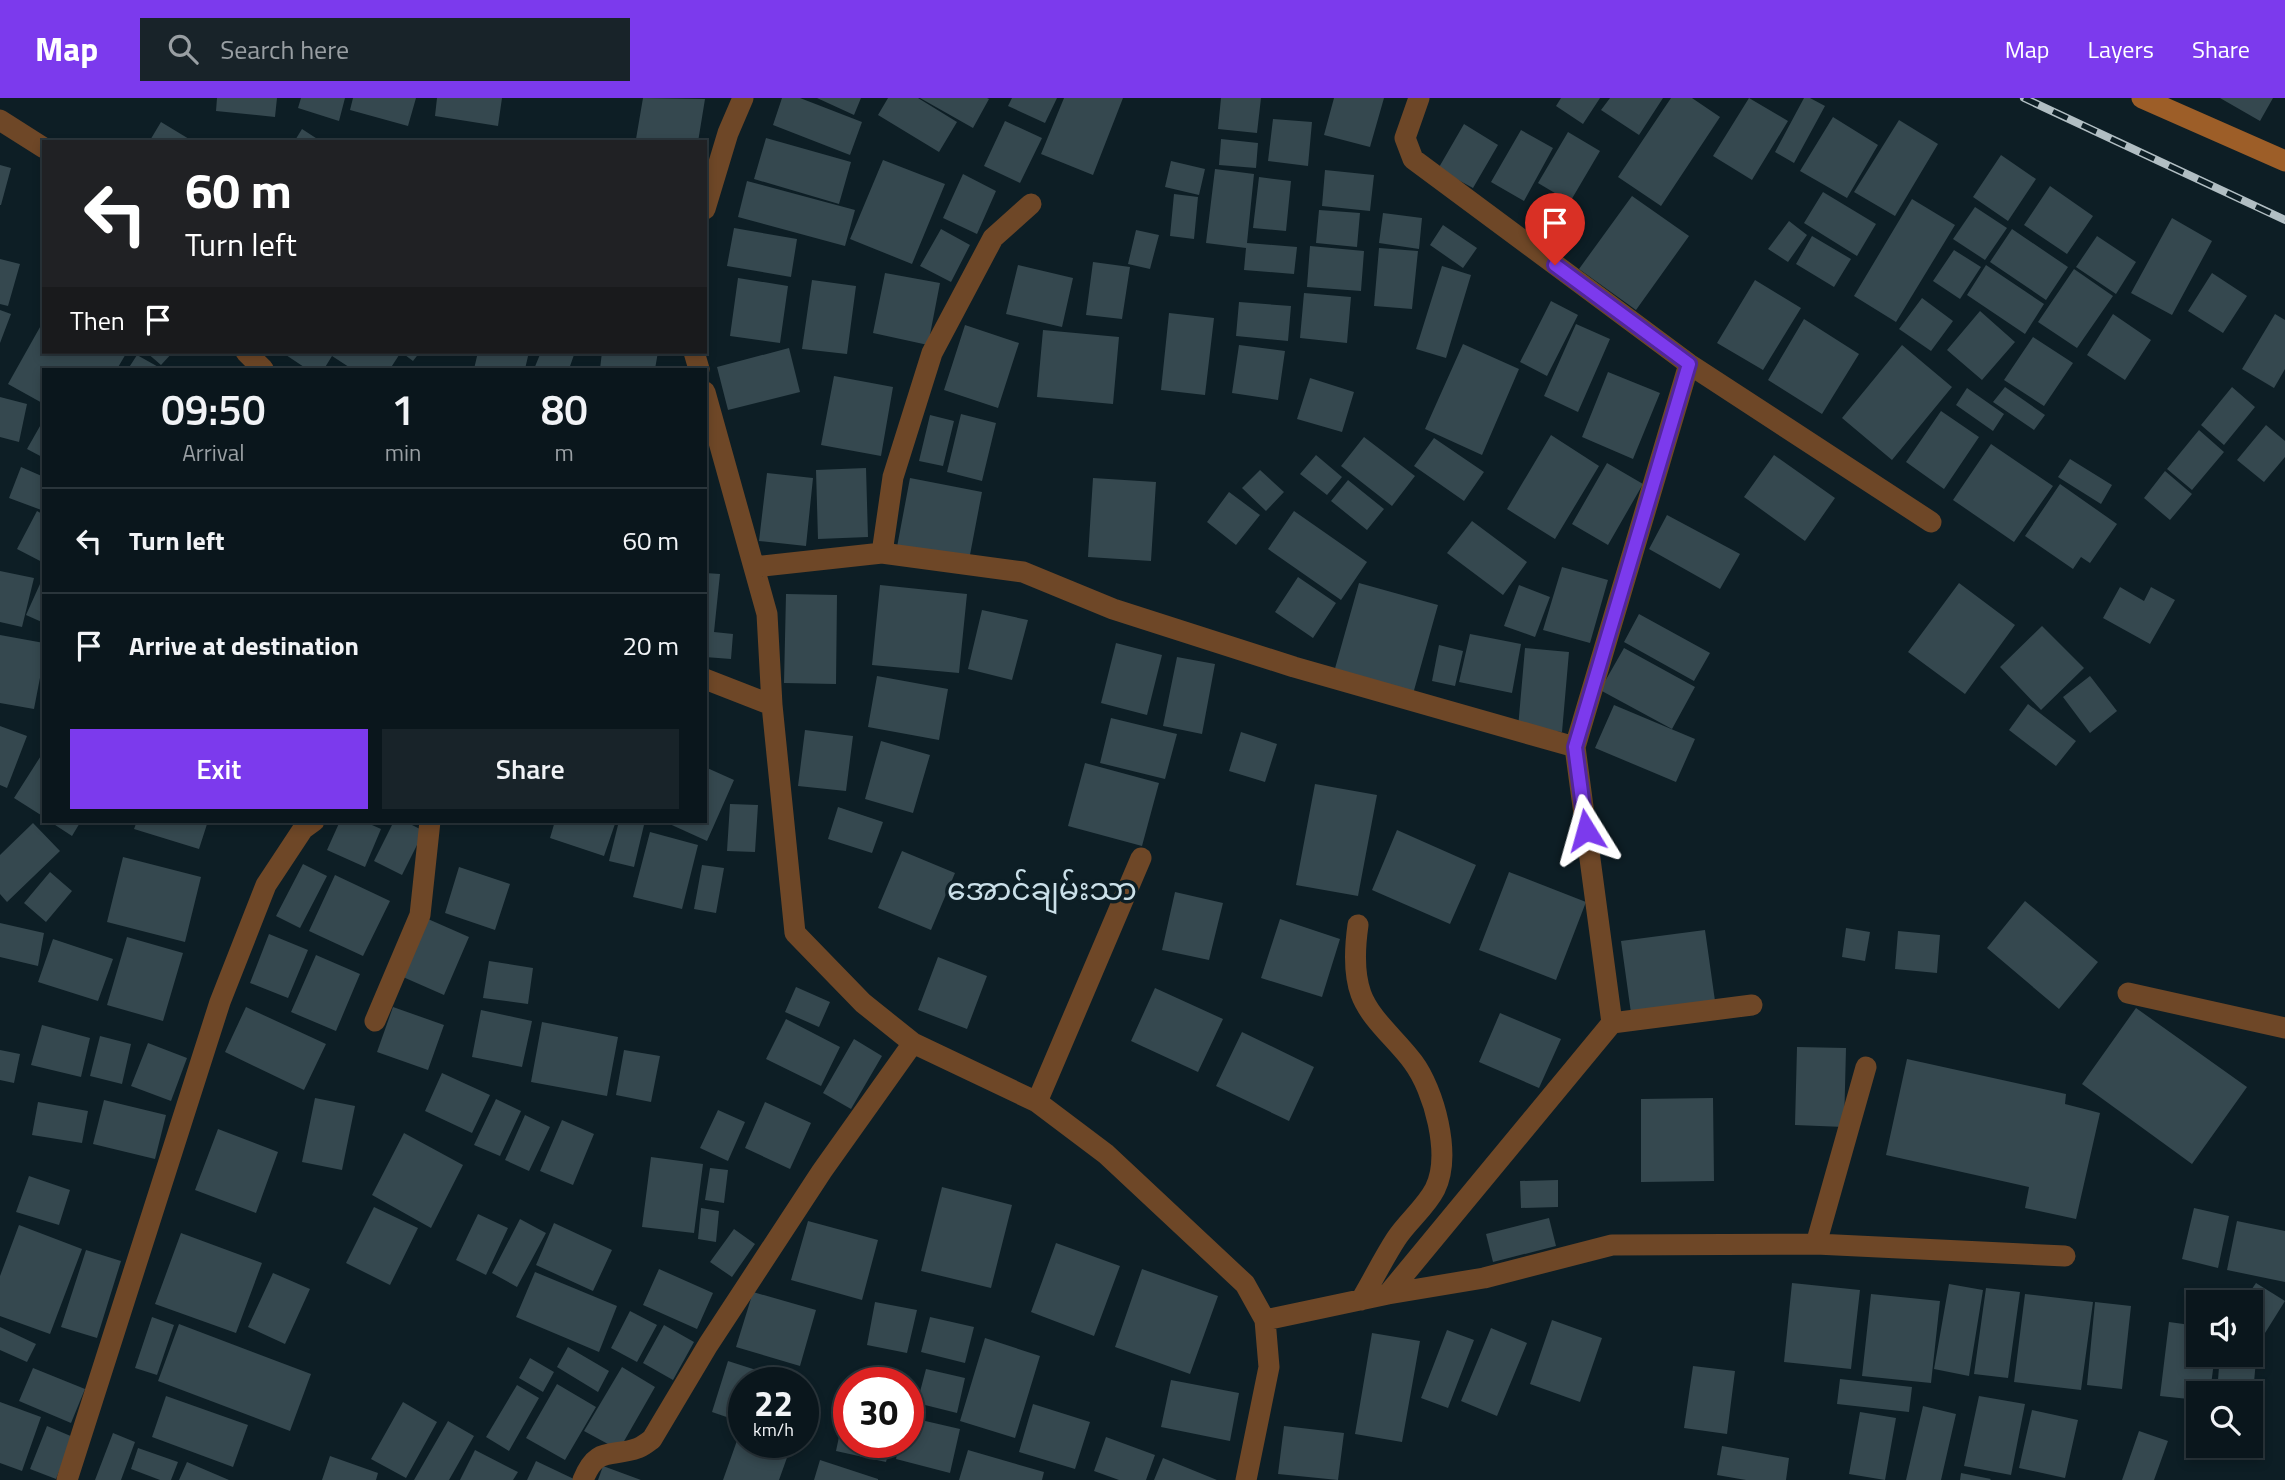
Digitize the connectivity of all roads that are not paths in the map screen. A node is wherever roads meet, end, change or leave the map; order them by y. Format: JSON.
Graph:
{"nodes":[{"id":1,"x":743,"y":98,"type":"edge"},
{"id":2,"x":1419,"y":98,"type":"edge"},
{"id":3,"x":2142,"y":98,"type":"edge"},
{"id":4,"x":0,"y":120,"type":"edge"},
{"id":5,"x":42,"y":147,"type":"edge"},
{"id":6,"x":2285,"y":161,"type":"edge"},
{"id":7,"x":707,"y":202,"type":"edge"},
{"id":8,"x":1031,"y":204,"type":"dead end"},
{"id":9,"x":248,"y":354,"type":"edge"},
{"id":10,"x":1689,"y":364,"type":"junction"},
{"id":11,"x":262,"y":368,"type":"edge"},
{"id":12,"x":707,"y":399,"type":"edge"},
{"id":13,"x":1931,"y":523,"type":"dead end"},
{"id":14,"x":882,"y":553,"type":"junction"},
{"id":15,"x":754,"y":567,"type":"junction"},
{"id":16,"x":707,"y":680,"type":"edge"},
{"id":17,"x":772,"y":705,"type":"junction"},
{"id":18,"x":1575,"y":747,"type":"junction"},
{"id":19,"x":311,"y":823,"type":"edge"},
{"id":20,"x":430,"y":823,"type":"edge"},
{"id":21,"x":1141,"y":859,"type":"dead end"},
{"id":22,"x":1358,"y":925,"type":"dead end"},
{"id":23,"x":2128,"y":993,"type":"dead end"},
{"id":24,"x":1752,"y":1005,"type":"dead end"},
{"id":25,"x":375,"y":1021,"type":"dead end"},
{"id":26,"x":1612,"y":1023,"type":"junction"},
{"id":27,"x":2285,"y":1028,"type":"edge"},
{"id":28,"x":913,"y":1043,"type":"junction"},
{"id":29,"x":1866,"y":1067,"type":"dead end"},
{"id":30,"x":1037,"y":1102,"type":"junction"},
{"id":31,"x":1816,"y":1244,"type":"junction"},
{"id":32,"x":2065,"y":1256,"type":"dead end"},
{"id":33,"x":1388,"y":1294,"type":"junction"},
{"id":34,"x":1361,"y":1300,"type":"junction"},
{"id":35,"x":1265,"y":1320,"type":"junction"},
{"id":36,"x":67,"y":1480,"type":"edge"},
{"id":37,"x":583,"y":1480,"type":"edge"},
{"id":38,"x":1246,"y":1480,"type":"edge"}],
"edges":[{"from":1,"to":7,"type":"street"},
{"from":2,"to":10,"type":"street"},
{"from":3,"to":6,"type":"street"},
{"from":4,"to":5,"type":"street"},
{"from":8,"to":14,"type":"street"},
{"from":9,"to":11,"type":"street"},
{"from":10,"to":13,"type":"street"},
{"from":10,"to":18,"type":"street"},
{"from":12,"to":15,"type":"street"},
{"from":14,"to":15,"type":"street"},
{"from":14,"to":18,"type":"street"},
{"from":15,"to":17,"type":"street"},
{"from":16,"to":17,"type":"street"},
{"from":17,"to":28,"type":"street"},
{"from":18,"to":26,"type":"street"},
{"from":19,"to":36,"type":"street"},
{"from":20,"to":25,"type":"street"},
{"from":21,"to":30,"type":"street"},
{"from":22,"to":34,"type":"street"},
{"from":23,"to":27,"type":"street"},
{"from":24,"to":26,"type":"street"},
{"from":26,"to":33,"type":"street"},
{"from":28,"to":30,"type":"street"},
{"from":28,"to":37,"type":"street"},
{"from":29,"to":31,"type":"street"},
{"from":30,"to":35,"type":"street"},
{"from":31,"to":32,"type":"street"},
{"from":31,"to":33,"type":"street"},
{"from":33,"to":34,"type":"street"},
{"from":34,"to":35,"type":"street"},
{"from":35,"to":38,"type":"street"}]}
